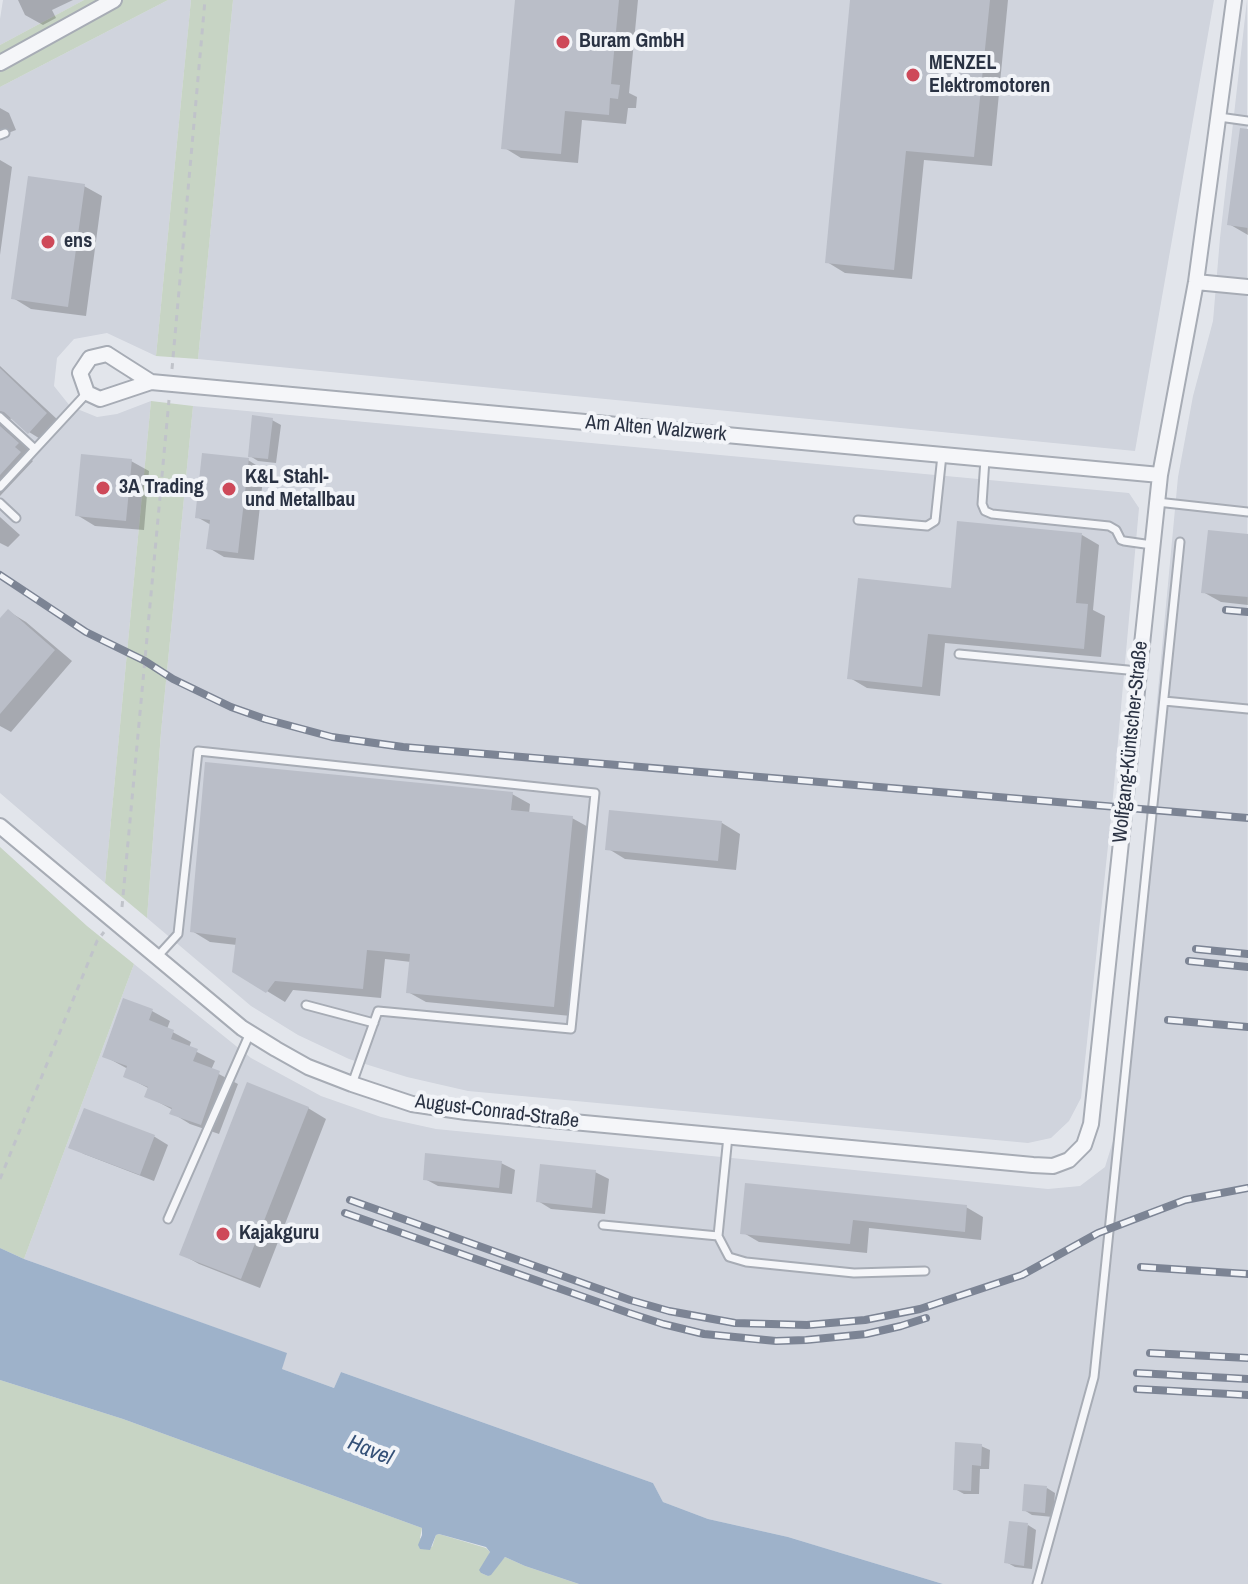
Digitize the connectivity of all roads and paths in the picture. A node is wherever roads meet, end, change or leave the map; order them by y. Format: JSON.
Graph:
{"nodes":[{"id":1,"x":114,"y":0,"type":"edge"},
{"id":2,"x":205,"y":0,"type":"edge"},
{"id":3,"x":1234,"y":0,"type":"edge"},
{"id":4,"x":0,"y":63,"type":"edge"},
{"id":5,"x":1219,"y":117,"type":"junction"},
{"id":6,"x":1248,"y":121,"type":"edge"},
{"id":7,"x":1196,"y":282,"type":"junction"},
{"id":8,"x":1248,"y":287,"type":"edge"},
{"id":9,"x":151,"y":382,"type":"junction"},
{"id":10,"x":170,"y":383,"type":"junction"},
{"id":11,"x":87,"y":393,"type":"junction"},
{"id":12,"x":0,"y":417,"type":"edge"},
{"id":13,"x":35,"y":449,"type":"junction"},
{"id":14,"x":942,"y":455,"type":"junction"},
{"id":15,"x":985,"y":459,"type":"junction"},
{"id":16,"x":1160,"y":475,"type":"junction"},
{"id":17,"x":0,"y":487,"type":"edge"},
{"id":18,"x":1157,"y":502,"type":"junction"},
{"id":19,"x":0,"y":503,"type":"edge"},
{"id":20,"x":1248,"y":512,"type":"edge"},
{"id":21,"x":16,"y":518,"type":"dead end"},
{"id":22,"x":858,"y":520,"type":"dead end"},
{"id":23,"x":1180,"y":542,"type":"dead end"},
{"id":24,"x":1152,"y":545,"type":"junction"},
{"id":25,"x":959,"y":654,"type":"dead end"},
{"id":26,"x":1138,"y":671,"type":"junction"},
{"id":27,"x":1164,"y":701,"type":"junction"},
{"id":28,"x":1248,"y":709,"type":"edge"},
{"id":29,"x":0,"y":826,"type":"edge"},
{"id":30,"x":113,"y":920,"type":"junction"},
{"id":31,"x":157,"y":957,"type":"junction"},
{"id":32,"x":306,"y":1005,"type":"dead end"},
{"id":33,"x":374,"y":1023,"type":"junction"},
{"id":34,"x":250,"y":1033,"type":"junction"},
{"id":35,"x":352,"y":1084,"type":"junction"},
{"id":36,"x":728,"y":1136,"type":"junction"},
{"id":37,"x":1033,"y":1165,"type":"joint"},
{"id":38,"x":0,"y":1179,"type":"edge"},
{"id":39,"x":168,"y":1219,"type":"dead end"},
{"id":40,"x":603,"y":1225,"type":"dead end"},
{"id":41,"x":718,"y":1236,"type":"junction"},
{"id":42,"x":925,"y":1271,"type":"dead end"},
{"id":43,"x":1037,"y":1584,"type":"edge"}],
"edges":[{"from":1,"to":4,"type":"street"},
{"from":2,"to":10,"type":"path"},
{"from":3,"to":5,"type":"street","name":"Wolfgang-Küntscher-Straße"},
{"from":5,"to":6,"type":"lane"},
{"from":5,"to":7,"type":"street","name":"Wolfgang-Küntscher-Straße"},
{"from":7,"to":8,"type":"street"},
{"from":7,"to":16,"type":"street","name":"Wolfgang-Küntscher-Straße"},
{"from":9,"to":10,"type":"street","name":"Am Alten Walzwerk"},
{"from":9,"to":11,"type":"street","name":"Am Alten Walzwerk"},
{"from":9,"to":11,"type":"street","name":"Am Alten Walzwerk"},
{"from":10,"to":14,"type":"street","name":"Am Alten Walzwerk"},
{"from":10,"to":30,"type":"path"},
{"from":11,"to":13,"type":"lane"},
{"from":12,"to":13,"type":"lane"},
{"from":13,"to":17,"type":"lane"},
{"from":14,"to":15,"type":"street","name":"Am Alten Walzwerk"},
{"from":14,"to":22,"type":"lane"},
{"from":15,"to":16,"type":"street","name":"Am Alten Walzwerk"},
{"from":15,"to":24,"type":"lane"},
{"from":16,"to":18,"type":"street","name":"Wolfgang-Küntscher-Straße"},
{"from":18,"to":20,"type":"lane"},
{"from":18,"to":24,"type":"street","name":"Wolfgang-Küntscher-Straße"},
{"from":19,"to":21,"type":"lane"},
{"from":23,"to":27,"type":"lane"},
{"from":24,"to":26,"type":"street","name":"Wolfgang-Küntscher-Straße"},
{"from":25,"to":26,"type":"lane"},
{"from":26,"to":37,"type":"street","name":"Wolfgang-Küntscher-Straße"},
{"from":27,"to":28,"type":"lane"},
{"from":27,"to":43,"type":"lane"},
{"from":29,"to":30,"type":"street","name":"August-Conrad-Straße"},
{"from":30,"to":31,"type":"street","name":"August-Conrad-Straße"},
{"from":30,"to":38,"type":"path"},
{"from":31,"to":33,"type":"lane"},
{"from":31,"to":34,"type":"street","name":"August-Conrad-Straße"},
{"from":32,"to":33,"type":"lane"},
{"from":33,"to":35,"type":"lane"},
{"from":34,"to":35,"type":"street","name":"August-Conrad-Straße"},
{"from":34,"to":39,"type":"lane"},
{"from":35,"to":36,"type":"street","name":"August-Conrad-Straße"},
{"from":36,"to":37,"type":"street","name":"August-Conrad-Straße"},
{"from":36,"to":41,"type":"lane"},
{"from":40,"to":41,"type":"lane"},
{"from":41,"to":42,"type":"lane"}]}
